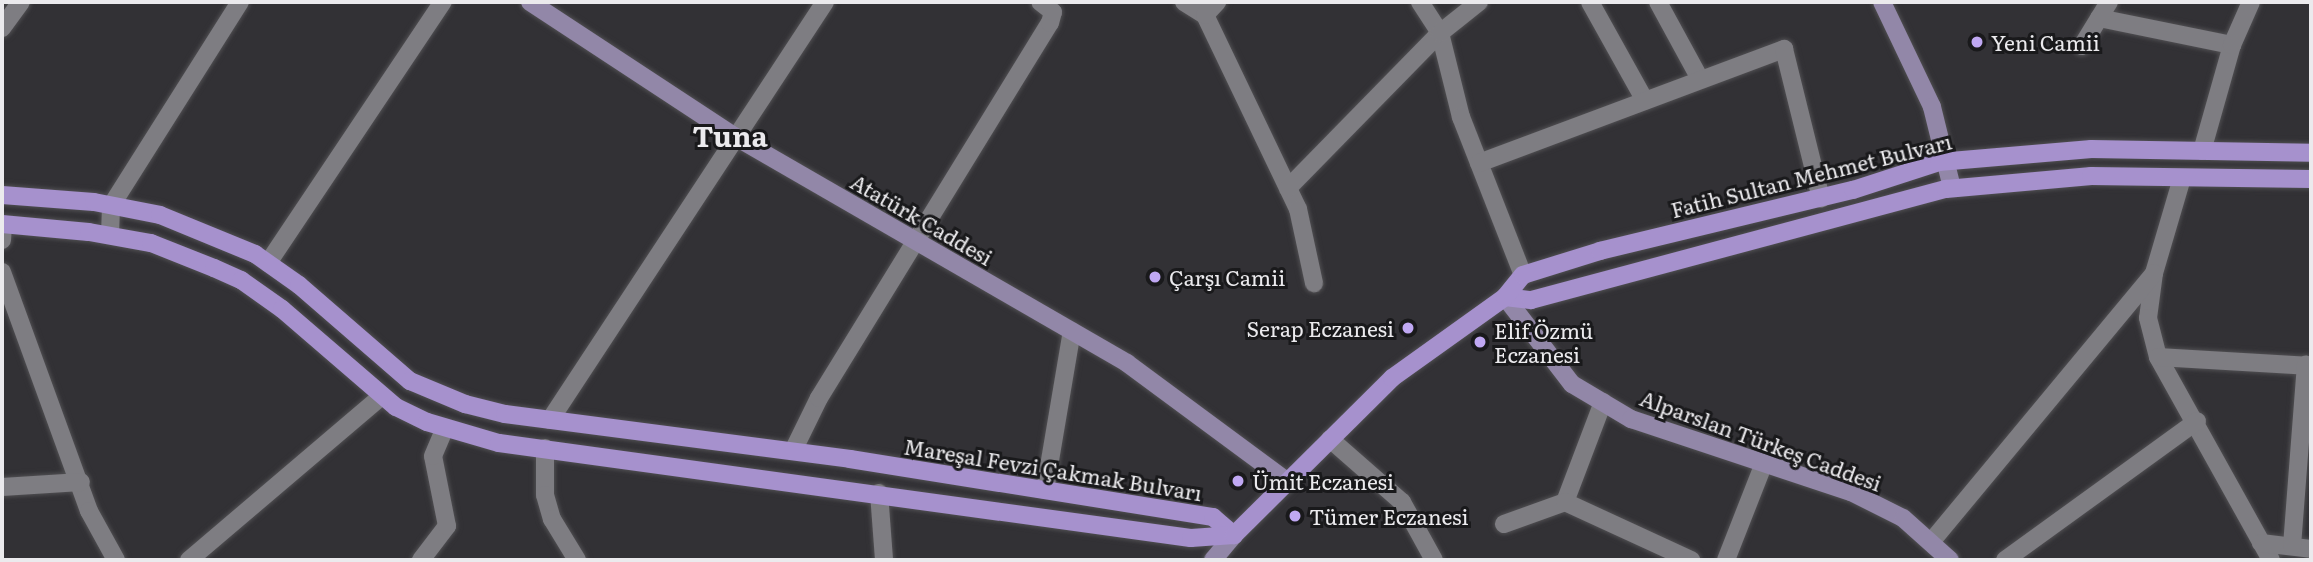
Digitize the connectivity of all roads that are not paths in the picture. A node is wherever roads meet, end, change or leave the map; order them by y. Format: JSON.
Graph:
{"nodes":[{"id":1,"x":22,"y":2,"type":"edge"},
{"id":2,"x":240,"y":2,"type":"edge"},
{"id":3,"x":443,"y":2,"type":"edge"},
{"id":4,"x":530,"y":2,"type":"edge"},
{"id":5,"x":825,"y":2,"type":"edge"},
{"id":6,"x":1040,"y":2,"type":"edge"},
{"id":7,"x":1184,"y":2,"type":"edge"},
{"id":8,"x":1420,"y":2,"type":"edge"},
{"id":9,"x":1479,"y":2,"type":"edge"},
{"id":10,"x":1590,"y":2,"type":"edge"},
{"id":11,"x":1658,"y":2,"type":"edge"},
{"id":12,"x":1882,"y":2,"type":"edge"},
{"id":13,"x":2109,"y":2,"type":"edge"},
{"id":14,"x":2251,"y":2,"type":"edge"},
{"id":15,"x":1211,"y":8,"type":"edge"},
{"id":16,"x":2099,"y":18,"type":"junction"},
{"id":17,"x":2,"y":29,"type":"edge"},
{"id":18,"x":1440,"y":33,"type":"junction"},
{"id":19,"x":2232,"y":45,"type":"junction"},
{"id":20,"x":2082,"y":46,"type":"dead end"},
{"id":21,"x":1700,"y":79,"type":"junction"},
{"id":22,"x":1645,"y":101,"type":"junction"},
{"id":23,"x":734,"y":136,"type":"junction"},
{"id":24,"x":2202,"y":151,"type":"junction"},
{"id":25,"x":2311,"y":153,"type":"edge"},
{"id":26,"x":1947,"y":161,"type":"junction"},
{"id":27,"x":1479,"y":163,"type":"junction"},
{"id":28,"x":2182,"y":178,"type":"junction"},
{"id":29,"x":2311,"y":179,"type":"edge"},
{"id":30,"x":1288,"y":188,"type":"junction"},
{"id":31,"x":1952,"y":188,"type":"junction"},
{"id":32,"x":2,"y":195,"type":"edge"},
{"id":33,"x":1821,"y":198,"type":"junction"},
{"id":34,"x":111,"y":206,"type":"junction"},
{"id":35,"x":2,"y":230,"type":"edge"},
{"id":36,"x":110,"y":235,"type":"junction"},
{"id":37,"x":918,"y":242,"type":"junction"},
{"id":38,"x":268,"y":263,"type":"junction"},
{"id":39,"x":2,"y":272,"type":"edge"},
{"id":40,"x":2154,"y":273,"type":"junction"},
{"id":41,"x":1523,"y":275,"type":"junction"},
{"id":42,"x":1314,"y":283,"type":"dead end"},
{"id":43,"x":1505,"y":297,"type":"junction"},
{"id":44,"x":1072,"y":331,"type":"junction"},
{"id":45,"x":2158,"y":357,"type":"junction"},
{"id":46,"x":2308,"y":365,"type":"edge"},
{"id":47,"x":382,"y":396,"type":"junction"},
{"id":48,"x":1603,"y":402,"type":"junction"},
{"id":49,"x":550,"y":420,"type":"junction"},
{"id":50,"x":2197,"y":421,"type":"junction"},
{"id":51,"x":445,"y":428,"type":"junction"},
{"id":52,"x":1330,"y":439,"type":"junction"},
{"id":53,"x":545,"y":448,"type":"junction"},
{"id":54,"x":793,"y":451,"type":"junction"},
{"id":55,"x":1764,"y":463,"type":"junction"},
{"id":56,"x":81,"y":482,"type":"junction"},
{"id":57,"x":1287,"y":482,"type":"junction"},
{"id":58,"x":2,"y":487,"type":"edge"},
{"id":59,"x":1045,"y":490,"type":"junction"},
{"id":60,"x":879,"y":493,"type":"junction"},
{"id":61,"x":1565,"y":502,"type":"junction"},
{"id":62,"x":1504,"y":524,"type":"dead end"},
{"id":63,"x":1234,"y":536,"type":"junction"},
{"id":64,"x":1931,"y":542,"type":"junction"},
{"id":65,"x":2261,"y":543,"type":"junction"},
{"id":66,"x":2292,"y":547,"type":"junction"},
{"id":67,"x":2311,"y":549,"type":"edge"},
{"id":68,"x":116,"y":560,"type":"edge"},
{"id":69,"x":189,"y":560,"type":"edge"},
{"id":70,"x":421,"y":560,"type":"edge"},
{"id":71,"x":577,"y":560,"type":"edge"},
{"id":72,"x":884,"y":560,"type":"edge"},
{"id":73,"x":1213,"y":560,"type":"edge"},
{"id":74,"x":1434,"y":560,"type":"edge"},
{"id":75,"x":1691,"y":560,"type":"edge"},
{"id":76,"x":1726,"y":560,"type":"edge"},
{"id":77,"x":1950,"y":560,"type":"edge"},
{"id":78,"x":2005,"y":560,"type":"edge"},
{"id":79,"x":2271,"y":560,"type":"edge"}],
"edges":[{"from":1,"to":17,"type":"street"},
{"from":2,"to":34,"type":"street"},
{"from":3,"to":38,"type":"street"},
{"from":4,"to":23,"type":"street","name":"Atatürk Caddesi"},
{"from":5,"to":23,"type":"street"},
{"from":6,"to":37,"type":"street"},
{"from":7,"to":15,"type":"street"},
{"from":8,"to":18,"type":"street"},
{"from":9,"to":18,"type":"street"},
{"from":10,"to":22,"type":"street"},
{"from":11,"to":21,"type":"street"},
{"from":12,"to":26,"type":"street"},
{"from":13,"to":16,"type":"street"},
{"from":14,"to":19,"type":"street"},
{"from":15,"to":30,"type":"street"},
{"from":16,"to":19,"type":"street"},
{"from":16,"to":20,"type":"street"},
{"from":18,"to":27,"type":"street"},
{"from":18,"to":30,"type":"street"},
{"from":19,"to":24,"type":"street"},
{"from":21,"to":22,"type":"street"},
{"from":21,"to":33,"type":"street"},
{"from":22,"to":27,"type":"street"},
{"from":23,"to":37,"type":"street","name":"Atatürk Caddesi"},
{"from":23,"to":49,"type":"street"},
{"from":24,"to":25,"type":"main road","name":"Fatih Sultan Mehmet Bulvarı"},
{"from":24,"to":26,"type":"main road","name":"Fatih Sultan Mehmet Bulvarı"},
{"from":26,"to":31,"type":"street"},
{"from":26,"to":33,"type":"main road","name":"Fatih Sultan Mehmet Bulvarı"},
{"from":27,"to":41,"type":"street"},
{"from":28,"to":29,"type":"main road"},
{"from":28,"to":31,"type":"main road"},
{"from":28,"to":40,"type":"street"},
{"from":30,"to":42,"type":"street"},
{"from":31,"to":43,"type":"main road"},
{"from":32,"to":34,"type":"main road","name":"Mareşal Fevzi Çakmak Bulvarı"},
{"from":33,"to":41,"type":"main road","name":"Fatih Sultan Mehmet Bulvarı"},
{"from":34,"to":36,"type":"street"},
{"from":34,"to":38,"type":"main road","name":"Mareşal Fevzi Çakmak Bulvarı"},
{"from":35,"to":36,"type":"main road"},
{"from":36,"to":47,"type":"main road"},
{"from":37,"to":44,"type":"street","name":"Atatürk Caddesi"},
{"from":37,"to":54,"type":"street"},
{"from":38,"to":49,"type":"main road","name":"Mareşal Fevzi Çakmak Bulvarı"},
{"from":39,"to":56,"type":"street"},
{"from":40,"to":45,"type":"street"},
{"from":40,"to":64,"type":"street"},
{"from":41,"to":43,"type":"main road"},
{"from":43,"to":48,"type":"street","name":"Alparslan Türkeş Caddesi"},
{"from":43,"to":52,"type":"main road"},
{"from":44,"to":57,"type":"street","name":"Atatürk Caddesi"},
{"from":44,"to":59,"type":"street"},
{"from":45,"to":46,"type":"street"},
{"from":45,"to":50,"type":"street"},
{"from":46,"to":66,"type":"street"},
{"from":47,"to":51,"type":"main road"},
{"from":47,"to":69,"type":"street"},
{"from":48,"to":55,"type":"street","name":"Alparslan Türkeş Caddesi"},
{"from":48,"to":61,"type":"street"},
{"from":49,"to":54,"type":"main road","name":"Mareşal Fevzi Çakmak Bulvarı"},
{"from":50,"to":65,"type":"street"},
{"from":50,"to":78,"type":"street"},
{"from":51,"to":53,"type":"main road"},
{"from":51,"to":70,"type":"street"},
{"from":52,"to":57,"type":"main road"},
{"from":52,"to":74,"type":"street"},
{"from":53,"to":60,"type":"main road"},
{"from":53,"to":71,"type":"street"},
{"from":54,"to":59,"type":"main road","name":"Mareşal Fevzi Çakmak Bulvarı"},
{"from":55,"to":64,"type":"street","name":"Alparslan Türkeş Caddesi"},
{"from":55,"to":76,"type":"street"},
{"from":56,"to":58,"type":"street"},
{"from":56,"to":68,"type":"street"},
{"from":57,"to":63,"type":"main road"},
{"from":59,"to":63,"type":"main road","name":"Mareşal Fevzi Çakmak Bulvarı"},
{"from":60,"to":63,"type":"main road"},
{"from":60,"to":72,"type":"street"},
{"from":61,"to":62,"type":"street"},
{"from":61,"to":75,"type":"street"},
{"from":63,"to":73,"type":"street"},
{"from":64,"to":77,"type":"street","name":"Alparslan Türkeş Caddesi"},
{"from":65,"to":66,"type":"street"},
{"from":65,"to":79,"type":"street"},
{"from":66,"to":67,"type":"street"}]}
